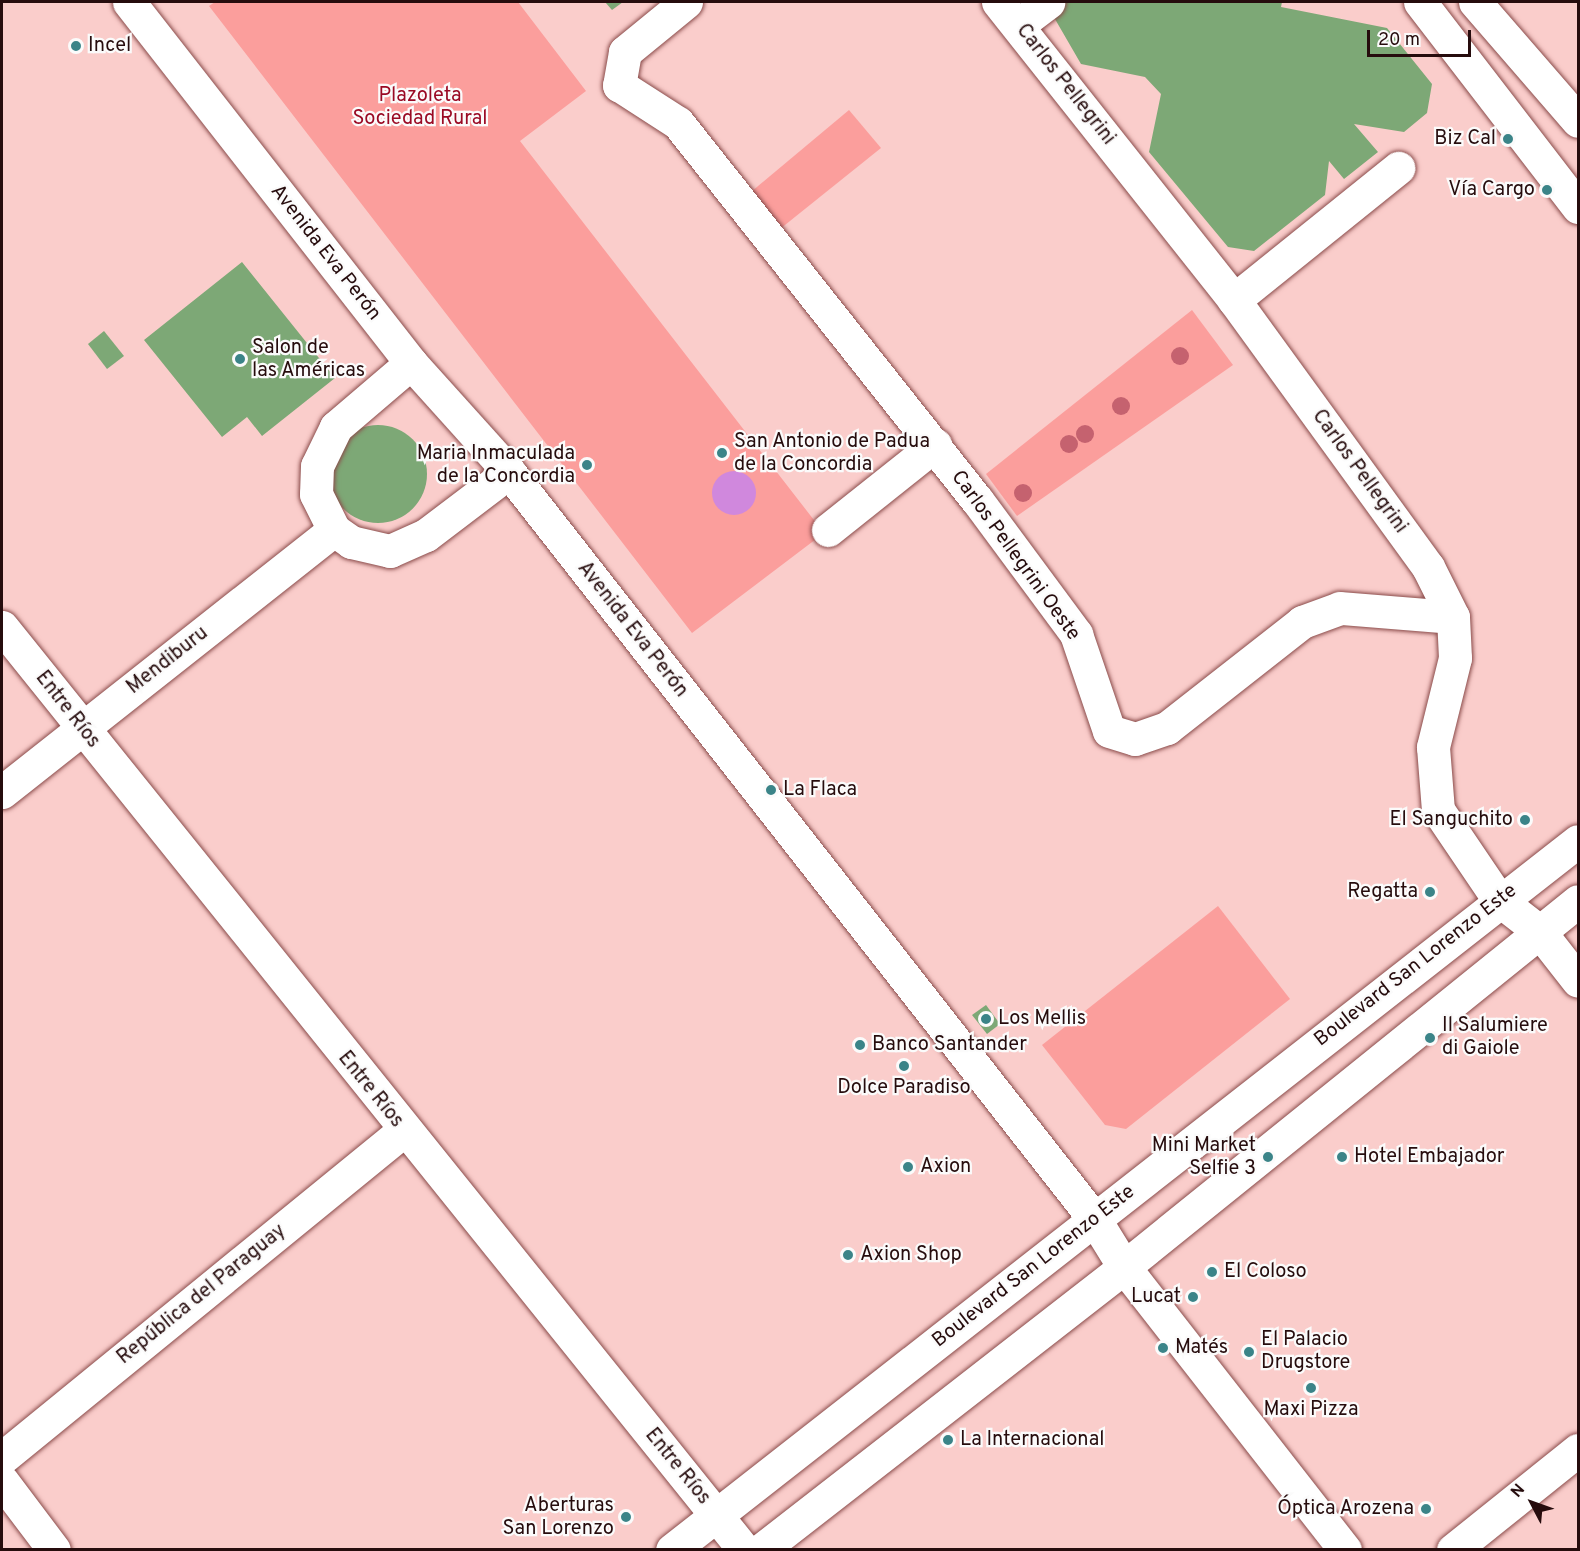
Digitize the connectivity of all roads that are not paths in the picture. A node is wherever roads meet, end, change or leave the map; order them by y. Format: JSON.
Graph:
{"nodes":[{"id":1,"x":686,"y":2,"type":"edge"},
{"id":2,"x":1048,"y":2,"type":"edge"},
{"id":3,"x":1420,"y":2,"type":"edge"},
{"id":4,"x":1475,"y":2,"type":"edge"},
{"id":5,"x":141,"y":6,"type":"edge"},
{"id":6,"x":1008,"y":13,"type":"edge"},
{"id":7,"x":1578,"y":121,"type":"edge"},
{"id":8,"x":1398,"y":168,"type":"dead end"},
{"id":9,"x":1578,"y":207,"type":"edge"},
{"id":10,"x":1234,"y":300,"type":"junction"},
{"id":11,"x":411,"y":363,"type":"junction"},
{"id":12,"x":934,"y":446,"type":"junction"},
{"id":13,"x":509,"y":472,"type":"junction"},
{"id":14,"x":334,"y":530,"type":"junction"},
{"id":15,"x":828,"y":530,"type":"dead end"},
{"id":16,"x":1453,"y":617,"type":"junction"},
{"id":17,"x":2,"y":627,"type":"edge"},
{"id":18,"x":82,"y":729,"type":"junction"},
{"id":19,"x":2,"y":792,"type":"edge"},
{"id":20,"x":1578,"y":841,"type":"edge"},
{"id":21,"x":1499,"y":900,"type":"junction"},
{"id":22,"x":1578,"y":901,"type":"edge"},
{"id":23,"x":1539,"y":931,"type":"junction"},
{"id":24,"x":1578,"y":981,"type":"edge"},
{"id":25,"x":403,"y":1131,"type":"junction"},
{"id":26,"x":1095,"y":1220,"type":"junction"},
{"id":27,"x":1124,"y":1267,"type":"junction"},
{"id":28,"x":1578,"y":1450,"type":"edge"},
{"id":29,"x":2,"y":1458,"type":"edge"},
{"id":30,"x":2,"y":1481,"type":"edge"},
{"id":31,"x":717,"y":1516,"type":"junction"},
{"id":32,"x":54,"y":1550,"type":"edge"},
{"id":33,"x":672,"y":1550,"type":"edge"},
{"id":34,"x":744,"y":1550,"type":"edge"},
{"id":35,"x":761,"y":1550,"type":"edge"},
{"id":36,"x":1346,"y":1550,"type":"edge"},
{"id":37,"x":1453,"y":1550,"type":"edge"}],
"edges":[{"from":1,"to":12,"type":"street","name":"Carlos Pellegrini Oeste"},
{"from":2,"to":6,"type":"street"},
{"from":3,"to":9,"type":"street"},
{"from":4,"to":7,"type":"street"},
{"from":5,"to":11,"type":"street","name":"Avenida Eva Perón"},
{"from":6,"to":10,"type":"street","name":"Carlos Pellegrini"},
{"from":8,"to":10,"type":"street"},
{"from":10,"to":16,"type":"street","name":"Carlos Pellegrini"},
{"from":11,"to":13,"type":"street","name":"Avenida Eva Perón"},
{"from":11,"to":14,"type":"street"},
{"from":12,"to":15,"type":"street"},
{"from":12,"to":16,"type":"street","name":"Carlos Pellegrini Oeste"},
{"from":13,"to":14,"type":"street"},
{"from":13,"to":26,"type":"street","name":"Avenida Eva Perón"},
{"from":14,"to":18,"type":"street","name":"Mendiburu"},
{"from":16,"to":21,"type":"street","name":"Carlos Pellegrini"},
{"from":17,"to":18,"type":"street","name":"Entre Ríos"},
{"from":18,"to":19,"type":"street","name":"Mendiburu"},
{"from":18,"to":25,"type":"street","name":"Entre Ríos"},
{"from":20,"to":21,"type":"street","name":"Boulevard San Lorenzo Este"},
{"from":21,"to":23,"type":"street","name":"Carlos Pellegrini"},
{"from":21,"to":26,"type":"street","name":"Boulevard San Lorenzo Este"},
{"from":22,"to":23,"type":"street"},
{"from":23,"to":24,"type":"street","name":"Carlos Pellegrini"},
{"from":23,"to":27,"type":"street"},
{"from":25,"to":29,"type":"street","name":"República del Paraguay"},
{"from":25,"to":31,"type":"street","name":"Entre Ríos"},
{"from":26,"to":27,"type":"street","name":"Avenida Eva Perón"},
{"from":26,"to":31,"type":"street","name":"Boulevard San Lorenzo Este"},
{"from":27,"to":35,"type":"street"},
{"from":27,"to":36,"type":"street","name":"Avenida Eva Perón"},
{"from":28,"to":37,"type":"street"},
{"from":30,"to":32,"type":"street"},
{"from":31,"to":33,"type":"street","name":"Boulevard San Lorenzo Este"},
{"from":31,"to":34,"type":"street","name":"Entre Ríos"}]}
